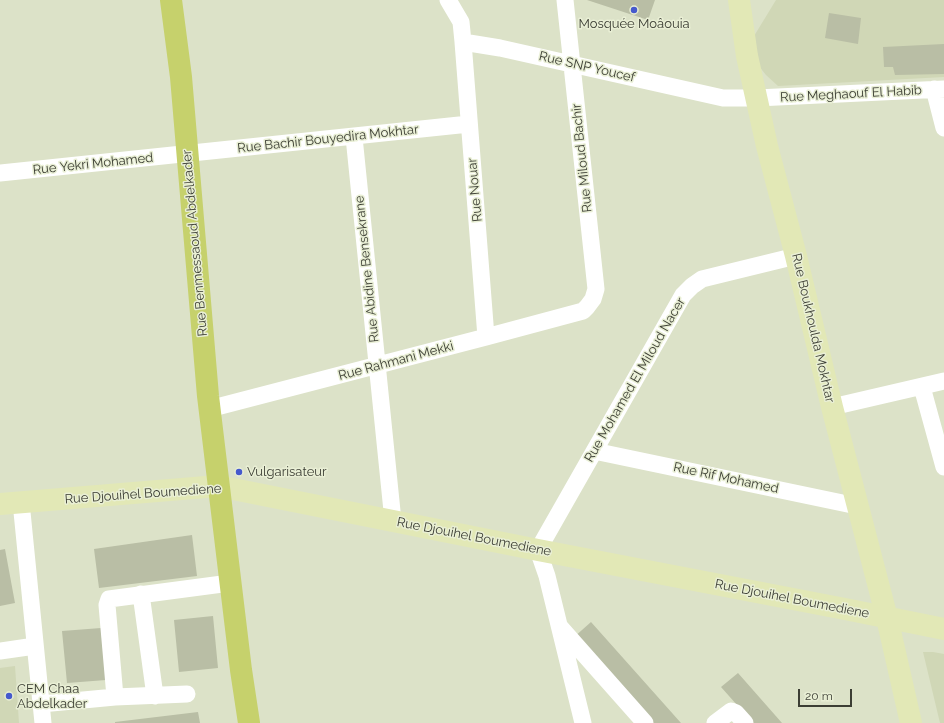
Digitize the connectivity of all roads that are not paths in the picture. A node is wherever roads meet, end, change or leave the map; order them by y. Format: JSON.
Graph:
{"nodes":[{"id":1,"x":171,"y":0,"type":"edge"},
{"id":2,"x":448,"y":0,"type":"edge"},
{"id":3,"x":566,"y":0,"type":"edge"},
{"id":4,"x":739,"y":0,"type":"edge"},
{"id":5,"x":755,"y":0,"type":"edge"},
{"id":6,"x":744,"y":36,"type":"junction"},
{"id":7,"x":463,"y":42,"type":"junction"},
{"id":8,"x":572,"y":64,"type":"junction"},
{"id":9,"x":939,"y":89,"type":"edge"},
{"id":10,"x":757,"y":98,"type":"junction"},
{"id":11,"x":469,"y":124,"type":"junction"},
{"id":12,"x":944,"y":128,"type":"edge"},
{"id":13,"x":354,"y":136,"type":"junction"},
{"id":14,"x":187,"y":154,"type":"junction"},
{"id":15,"x":0,"y":173,"type":"edge"},
{"id":16,"x":796,"y":256,"type":"junction"},
{"id":17,"x":583,"y":311,"type":"joint"},
{"id":18,"x":486,"y":337,"type":"junction"},
{"id":19,"x":377,"y":366,"type":"junction"},
{"id":20,"x":944,"y":381,"type":"edge"},
{"id":21,"x":922,"y":387,"type":"junction"},
{"id":22,"x":832,"y":408,"type":"junction"},
{"id":23,"x":209,"y":410,"type":"junction"},
{"id":24,"x":594,"y":451,"type":"junction"},
{"id":25,"x":944,"y":467,"type":"edge"},
{"id":26,"x":218,"y":486,"type":"junction"},
{"id":27,"x":10,"y":503,"type":"edge"},
{"id":28,"x":857,"y":506,"type":"junction"},
{"id":29,"x":393,"y":521,"type":"junction"},
{"id":30,"x":538,"y":550,"type":"junction"},
{"id":31,"x":230,"y":583,"type":"junction"},
{"id":32,"x":140,"y":594,"type":"junction"},
{"id":33,"x":887,"y":618,"type":"junction"},
{"id":34,"x":559,"y":626,"type":"junction"},
{"id":35,"x":944,"y":630,"type":"edge"},
{"id":36,"x":35,"y":646,"type":"junction"},
{"id":37,"x":0,"y":651,"type":"edge"},
{"id":38,"x":187,"y":694,"type":"dead end"},
{"id":39,"x":155,"y":696,"type":"junction"},
{"id":40,"x":115,"y":697,"type":"junction"},
{"id":41,"x":41,"y":704,"type":"junction"},
{"id":42,"x":43,"y":723,"type":"edge"},
{"id":43,"x":248,"y":723,"type":"edge"},
{"id":44,"x":583,"y":723,"type":"edge"},
{"id":45,"x":645,"y":723,"type":"edge"},
{"id":46,"x":715,"y":723,"type":"edge"},
{"id":47,"x":746,"y":723,"type":"edge"},
{"id":48,"x":912,"y":723,"type":"edge"}],
"edges":[{"from":1,"to":14,"type":"main road","name":"Rue Benmessaoud Abdelkader"},
{"from":2,"to":7,"type":"street"},
{"from":3,"to":8,"type":"street","name":"Rue Miloud Bachir"},
{"from":4,"to":6,"type":"main road","name":"Rue Boukhoulda Mokhtar"},
{"from":5,"to":6,"type":"main road"},
{"from":6,"to":10,"type":"main road","name":"Rue Boukhoulda Mokhtar"},
{"from":7,"to":8,"type":"street","name":"Rue SNP Youcef"},
{"from":7,"to":11,"type":"street","name":"Rue Nouar"},
{"from":8,"to":10,"type":"street","name":"Rue SNP Youcef"},
{"from":8,"to":17,"type":"street","name":"Rue Miloud Bachir"},
{"from":9,"to":10,"type":"street","name":"Rue Meghaouf El Habib"},
{"from":9,"to":12,"type":"street"},
{"from":10,"to":16,"type":"main road","name":"Rue Boukhoulda Mokhtar"},
{"from":11,"to":13,"type":"street","name":"Rue Bachir Bouyedira Mokhtar"},
{"from":11,"to":18,"type":"street","name":"Rue Nouar"},
{"from":13,"to":14,"type":"street","name":"Rue Bachir Bouyedira Mokhtar"},
{"from":13,"to":19,"type":"street","name":"Rue Abidine Bensekrane"},
{"from":14,"to":15,"type":"street","name":"Rue Yekri Mohamed"},
{"from":14,"to":23,"type":"main road","name":"Rue Benmessaoud Abdelkader"},
{"from":16,"to":22,"type":"main road","name":"Rue Boukhoulda Mokhtar"},
{"from":16,"to":24,"type":"street","name":"Rue Mohamed El Miloud Nacer"},
{"from":17,"to":18,"type":"street","name":"Rue Rahmani Mekki"},
{"from":18,"to":19,"type":"street","name":"Rue Rahmani Mekki"},
{"from":19,"to":23,"type":"street","name":"Rue Rahmani Mekki"},
{"from":19,"to":29,"type":"street","name":"Rue Abidine Bensekrane"},
{"from":20,"to":21,"type":"street"},
{"from":21,"to":22,"type":"street"},
{"from":21,"to":25,"type":"street"},
{"from":22,"to":28,"type":"main road","name":"Rue Boukhoulda Mokhtar"},
{"from":23,"to":26,"type":"main road","name":"Rue Benmessaoud Abdelkader"},
{"from":24,"to":28,"type":"street","name":"Rue Rif Mohamed"},
{"from":24,"to":30,"type":"street","name":"Rue Mohamed El Miloud Nacer"},
{"from":26,"to":27,"type":"main road","name":"Rue Djouihel Boumediene"},
{"from":26,"to":29,"type":"main road","name":"Rue Djouihel Boumediene"},
{"from":26,"to":31,"type":"main road","name":"Rue Benmessaoud Abdelkader"},
{"from":27,"to":36,"type":"street"},
{"from":28,"to":33,"type":"main road","name":"Rue Boukhoulda Mokhtar"},
{"from":29,"to":30,"type":"main road","name":"Rue Djouihel Boumediene"},
{"from":30,"to":33,"type":"main road","name":"Rue Djouihel Boumediene"},
{"from":30,"to":34,"type":"street"},
{"from":31,"to":32,"type":"street"},
{"from":31,"to":43,"type":"main road","name":"Rue Benmessaoud Abdelkader"},
{"from":32,"to":39,"type":"street"},
{"from":32,"to":40,"type":"street"},
{"from":33,"to":35,"type":"main road","name":"Rue Djouihel Boumediene"},
{"from":33,"to":48,"type":"main road","name":"Rue Boukhoulda Mokhtar"},
{"from":34,"to":44,"type":"street"},
{"from":34,"to":45,"type":"street"},
{"from":36,"to":37,"type":"street"},
{"from":36,"to":41,"type":"street"},
{"from":38,"to":39,"type":"street"},
{"from":39,"to":40,"type":"street"},
{"from":40,"to":41,"type":"street"},
{"from":41,"to":42,"type":"street"},
{"from":46,"to":47,"type":"street"}]}
